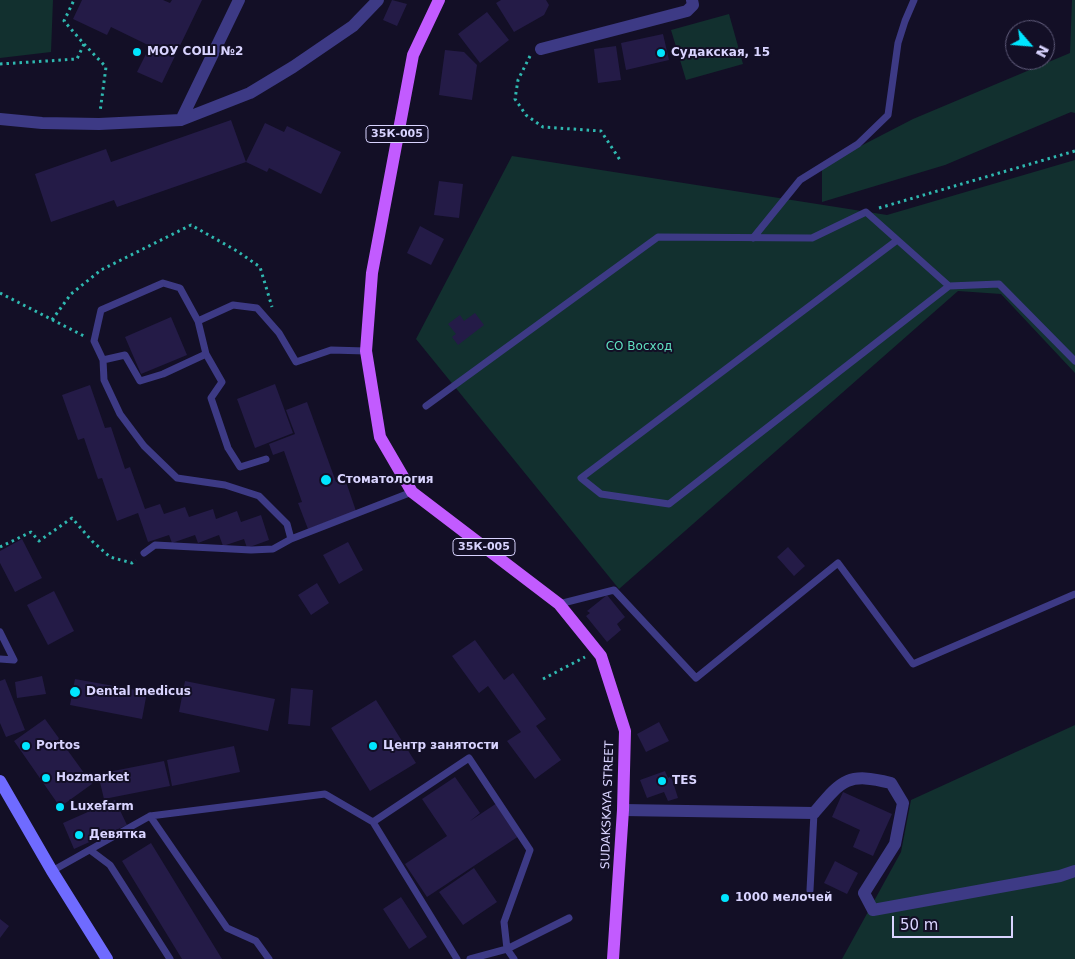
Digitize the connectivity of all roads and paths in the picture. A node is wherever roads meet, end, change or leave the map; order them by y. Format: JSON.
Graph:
{"nodes":[{"id":1,"x":74,"y":0,"type":"edge"},
{"id":2,"x":239,"y":0,"type":"edge"},
{"id":3,"x":378,"y":0,"type":"edge"},
{"id":4,"x":439,"y":0,"type":"edge"},
{"id":5,"x":692,"y":0,"type":"edge"},
{"id":6,"x":914,"y":0,"type":"edge"},
{"id":7,"x":84,"y":44,"type":"junction"},
{"id":8,"x":541,"y":49,"type":"joint"},
{"id":9,"x":0,"y":64,"type":"edge"},
{"id":10,"x":0,"y":119,"type":"edge"},
{"id":11,"x":181,"y":120,"type":"junction"},
{"id":12,"x":98,"y":124,"type":"junction"},
{"id":13,"x":1075,"y":151,"type":"edge"},
{"id":14,"x":620,"y":160,"type":"dead end"},
{"id":15,"x":866,"y":212,"type":"junction"},
{"id":16,"x":752,"y":238,"type":"junction"},
{"id":17,"x":896,"y":240,"type":"junction"},
{"id":18,"x":949,"y":286,"type":"junction"},
{"id":19,"x":0,"y":293,"type":"edge"},
{"id":20,"x":52,"y":320,"type":"junction"},
{"id":21,"x":198,"y":322,"type":"junction"},
{"id":22,"x":279,"y":333,"type":"junction"},
{"id":23,"x":94,"y":341,"type":"junction"},
{"id":24,"x":366,"y":352,"type":"junction"},
{"id":25,"x":206,"y":354,"type":"junction"},
{"id":26,"x":103,"y":360,"type":"junction"},
{"id":27,"x":1075,"y":361,"type":"edge"},
{"id":28,"x":426,"y":406,"type":"dead end"},
{"id":29,"x":266,"y":458,"type":"dead end"},
{"id":30,"x":412,"y":492,"type":"junction"},
{"id":31,"x":291,"y":539,"type":"junction"},
{"id":32,"x":0,"y":547,"type":"edge"},
{"id":33,"x":144,"y":553,"type":"joint"},
{"id":34,"x":1075,"y":594,"type":"edge"},
{"id":35,"x":559,"y":604,"type":"junction"},
{"id":36,"x":0,"y":632,"type":"edge"},
{"id":37,"x":591,"y":643,"type":"junction"},
{"id":38,"x":0,"y":659,"type":"edge"},
{"id":39,"x":543,"y":679,"type":"dead end"},
{"id":40,"x":0,"y":781,"type":"edge"},
{"id":41,"x":623,"y":810,"type":"junction"},
{"id":42,"x":814,"y":813,"type":"junction"},
{"id":43,"x":150,"y":816,"type":"junction"},
{"id":44,"x":373,"y":822,"type":"junction"},
{"id":45,"x":90,"y":850,"type":"junction"},
{"id":46,"x":52,"y":871,"type":"junction"},
{"id":47,"x":1075,"y":871,"type":"edge"},
{"id":48,"x":810,"y":890,"type":"dead end"},
{"id":49,"x":569,"y":918,"type":"dead end"},
{"id":50,"x":507,"y":949,"type":"junction"},
{"id":51,"x":107,"y":959,"type":"edge"},
{"id":52,"x":170,"y":959,"type":"edge"},
{"id":53,"x":269,"y":959,"type":"edge"},
{"id":54,"x":457,"y":959,"type":"edge"},
{"id":55,"x":470,"y":959,"type":"edge"},
{"id":56,"x":514,"y":959,"type":"edge"},
{"id":57,"x":613,"y":959,"type":"edge"}],
"edges":[{"from":1,"to":7,"type":"path"},
{"from":2,"to":11,"type":"street"},
{"from":3,"to":11,"type":"street"},
{"from":4,"to":24,"type":"main road","name":"SUDAKSKAYA STREET","number":"35К-005"},
{"from":5,"to":8,"type":"street"},
{"from":6,"to":16,"type":"lane"},
{"from":7,"to":9,"type":"path"},
{"from":7,"to":12,"type":"path"},
{"from":8,"to":14,"type":"path"},
{"from":10,"to":12,"type":"street"},
{"from":11,"to":12,"type":"street"},
{"from":13,"to":15,"type":"path"},
{"from":15,"to":16,"type":"lane"},
{"from":15,"to":17,"type":"lane"},
{"from":16,"to":28,"type":"lane"},
{"from":17,"to":18,"type":"lane"},
{"from":17,"to":18,"type":"lane"},
{"from":18,"to":27,"type":"lane"},
{"from":19,"to":20,"type":"path"},
{"from":20,"to":22,"type":"path"},
{"from":20,"to":23,"type":"path"},
{"from":21,"to":22,"type":"lane"},
{"from":21,"to":23,"type":"lane"},
{"from":21,"to":25,"type":"lane"},
{"from":22,"to":24,"type":"lane"},
{"from":23,"to":26,"type":"lane"},
{"from":24,"to":30,"type":"main road","name":"SUDAKSKAYA STREET","number":"35К-005"},
{"from":25,"to":26,"type":"lane"},
{"from":25,"to":29,"type":"lane"},
{"from":26,"to":31,"type":"lane"},
{"from":30,"to":31,"type":"lane"},
{"from":30,"to":35,"type":"main road","name":"SUDAKSKAYA STREET","number":"35К-005"},
{"from":31,"to":33,"type":"lane"},
{"from":32,"to":33,"type":"path"},
{"from":34,"to":35,"type":"lane"},
{"from":35,"to":37,"type":"main road","name":"SUDAKSKAYA STREET","number":"35К-005"},
{"from":36,"to":38,"type":"lane"},
{"from":37,"to":39,"type":"path"},
{"from":37,"to":41,"type":"main road","name":"SUDAKSKAYA STREET","number":"35К-005"},
{"from":40,"to":46,"type":"main road"},
{"from":41,"to":42,"type":"street"},
{"from":41,"to":57,"type":"main road","name":"SUDAKSKAYA STREET","number":"35К-005"},
{"from":42,"to":47,"type":"street"},
{"from":42,"to":48,"type":"lane"},
{"from":43,"to":44,"type":"lane"},
{"from":43,"to":45,"type":"lane"},
{"from":43,"to":53,"type":"lane"},
{"from":44,"to":50,"type":"lane"},
{"from":44,"to":54,"type":"lane"},
{"from":45,"to":46,"type":"lane"},
{"from":45,"to":52,"type":"lane"},
{"from":46,"to":51,"type":"main road"},
{"from":49,"to":50,"type":"lane"},
{"from":50,"to":55,"type":"lane"},
{"from":50,"to":56,"type":"lane"}]}
